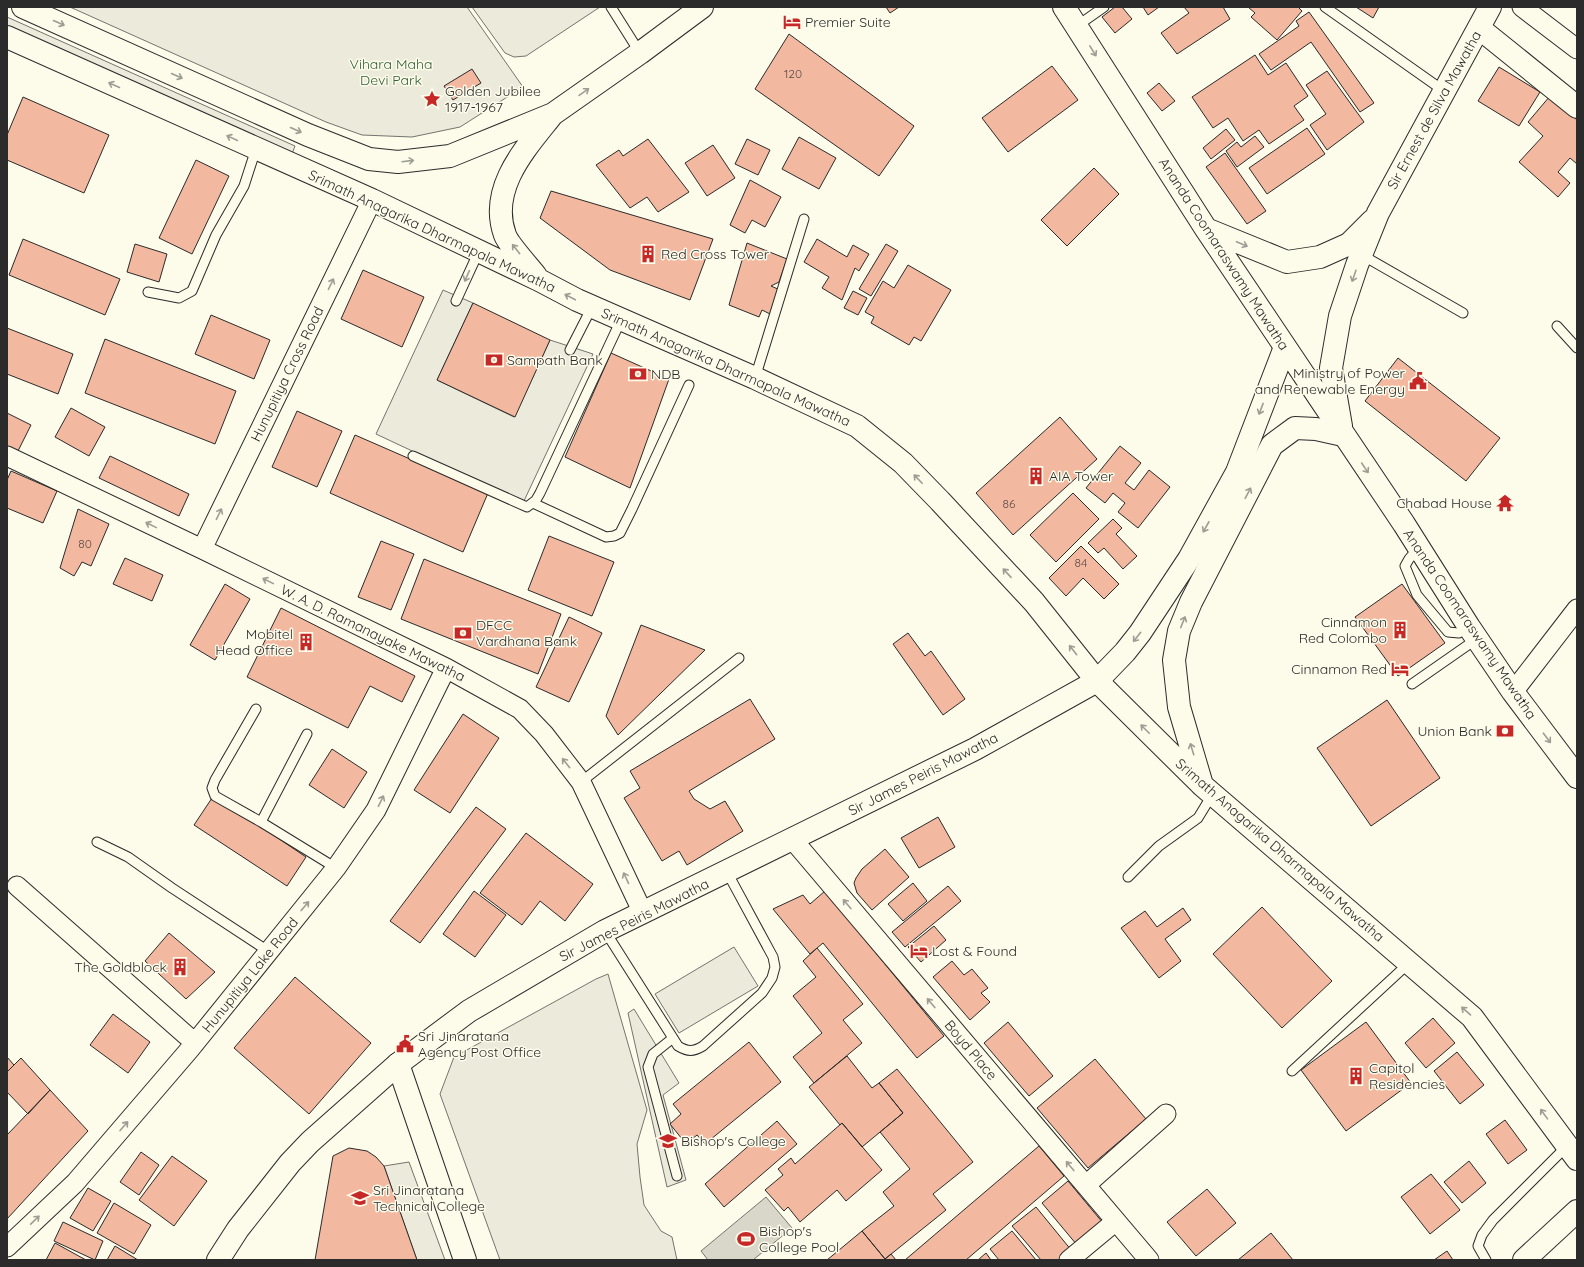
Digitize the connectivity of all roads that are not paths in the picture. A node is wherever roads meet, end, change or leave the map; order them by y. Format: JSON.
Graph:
{"nodes":[{"id":1,"x":23,"y":7,"type":"edge"},
{"id":2,"x":610,"y":7,"type":"edge"},
{"id":3,"x":702,"y":7,"type":"edge"},
{"id":4,"x":1064,"y":7,"type":"edge"},
{"id":5,"x":1104,"y":7,"type":"edge"},
{"id":6,"x":1325,"y":7,"type":"edge"},
{"id":7,"x":1490,"y":7,"type":"edge"},
{"id":8,"x":1522,"y":7,"type":"edge"},
{"id":9,"x":1077,"y":26,"type":"junction"},
{"id":10,"x":1478,"y":28,"type":"junction"},
{"id":11,"x":7,"y":37,"type":"edge"},
{"id":12,"x":1577,"y":49,"type":"edge"},
{"id":13,"x":640,"y":53,"type":"junction"},
{"id":14,"x":1444,"y":90,"type":"junction"},
{"id":15,"x":1577,"y":107,"type":"edge"},
{"id":16,"x":552,"y":114,"type":"junction"},
{"id":17,"x":256,"y":149,"type":"junction"},
{"id":18,"x":372,"y":200,"type":"junction"},
{"id":19,"x":1378,"y":214,"type":"junction"},
{"id":20,"x":804,"y":219,"type":"dead end"},
{"id":21,"x":1206,"y":229,"type":"junction"},
{"id":22,"x":478,"y":251,"type":"junction"},
{"id":23,"x":1362,"y":255,"type":"junction"},
{"id":24,"x":540,"y":280,"type":"junction"},
{"id":25,"x":148,"y":292,"type":"dead end"},
{"id":26,"x":456,"y":301,"type":"dead end"},
{"id":27,"x":592,"y":307,"type":"junction"},
{"id":28,"x":1463,"y":313,"type":"dead end"},
{"id":29,"x":621,"y":320,"type":"junction"},
{"id":30,"x":1558,"y":326,"type":"dead end"},
{"id":31,"x":1285,"y":347,"type":"junction"},
{"id":32,"x":1577,"y":348,"type":"edge"},
{"id":33,"x":570,"y":350,"type":"dead end"},
{"id":34,"x":755,"y":378,"type":"junction"},
{"id":35,"x":689,"y":385,"type":"dead end"},
{"id":36,"x":1343,"y":435,"type":"junction"},
{"id":37,"x":7,"y":456,"type":"edge"},
{"id":38,"x":413,"y":456,"type":"dead end"},
{"id":39,"x":533,"y":503,"type":"junction"},
{"id":40,"x":202,"y":549,"type":"junction"},
{"id":41,"x":1577,"y":609,"type":"edge"},
{"id":42,"x":1473,"y":632,"type":"junction"},
{"id":43,"x":739,"y":658,"type":"dead end"},
{"id":44,"x":446,"y":668,"type":"junction"},
{"id":45,"x":1097,"y":681,"type":"junction"},
{"id":46,"x":1412,"y":684,"type":"dead end"},
{"id":47,"x":1512,"y":692,"type":"junction"},
{"id":48,"x":256,"y":710,"type":"dead end"},
{"id":49,"x":307,"y":734,"type":"dead end"},
{"id":50,"x":1577,"y":777,"type":"edge"},
{"id":51,"x":581,"y":782,"type":"junction"},
{"id":52,"x":1207,"y":790,"type":"junction"},
{"id":53,"x":261,"y":822,"type":"junction"},
{"id":54,"x":793,"y":840,"type":"junction"},
{"id":55,"x":97,"y":842,"type":"dead end"},
{"id":56,"x":336,"y":868,"type":"junction"},
{"id":57,"x":727,"y":872,"type":"junction"},
{"id":58,"x":1128,"y":878,"type":"dead end"},
{"id":59,"x":17,"y":886,"type":"dead end"},
{"id":60,"x":643,"y":913,"type":"junction"},
{"id":61,"x":605,"y":932,"type":"junction"},
{"id":62,"x":268,"y":951,"type":"junction"},
{"id":63,"x":1409,"y":963,"type":"junction"},
{"id":64,"x":673,"y":1038,"type":"junction"},
{"id":65,"x":195,"y":1043,"type":"junction"},
{"id":66,"x":398,"y":1064,"type":"junction"},
{"id":67,"x":1292,"y":1071,"type":"dead end"},
{"id":68,"x":1166,"y":1114,"type":"dead end"},
{"id":69,"x":1572,"y":1152,"type":"edge"},
{"id":70,"x":678,"y":1176,"type":"dead end"},
{"id":71,"x":1086,"y":1185,"type":"junction"},
{"id":72,"x":1577,"y":1211,"type":"edge"},
{"id":73,"x":1116,"y":1221,"type":"junction"},
{"id":74,"x":7,"y":1247,"type":"edge"},
{"id":75,"x":218,"y":1260,"type":"edge"},
{"id":76,"x":465,"y":1260,"type":"edge"},
{"id":77,"x":1069,"y":1260,"type":"edge"},
{"id":78,"x":1149,"y":1260,"type":"edge"},
{"id":79,"x":1486,"y":1260,"type":"edge"},
{"id":80,"x":1524,"y":1260,"type":"edge"}],
"edges":[{"from":1,"to":16,"type":"main road","one_way":true},
{"from":2,"to":13,"type":"lane"},
{"from":3,"to":13,"type":"main road"},
{"from":4,"to":9,"type":"main road","name":"Ananda Coomaraswamy Mawatha"},
{"from":5,"to":9,"type":"lane"},
{"from":6,"to":14,"type":"lane"},
{"from":7,"to":10,"type":"main road","name":"Sir Ernest de Silva Mawatha"},
{"from":8,"to":12,"type":"street"},
{"from":9,"to":21,"type":"main road","name":"Ananda Coomaraswamy Mawatha","one_way":true},
{"from":10,"to":14,"type":"main road","name":"Sir Ernest de Silva Mawatha"},
{"from":10,"to":15,"type":"main road"},
{"from":17,"to":11,"type":"main road","name":"Srimath Anagarika Dharmapala Mawatha","one_way":true},
{"from":16,"to":13,"type":"main road","one_way":true},
{"from":14,"to":19,"type":"main road","name":"Sir Ernest de Silva Mawatha"},
{"from":24,"to":16,"type":"main road","one_way":true},
{"from":17,"to":18,"type":"main road","name":"Srimath Anagarika Dharmapala Mawatha"},
{"from":17,"to":25,"type":"lane"},
{"from":18,"to":22,"type":"main road","name":"Srimath Anagarika Dharmapala Mawatha"},
{"from":40,"to":18,"type":"street","name":"Hunupitiya Cross Road","one_way":true},
{"from":21,"to":19,"type":"main road","name":"Sir Ernest de Silva Mawatha","one_way":true},
{"from":19,"to":23,"type":"main road","name":"Sir Ernest de Silva Mawatha"},
{"from":20,"to":34,"type":"lane"},
{"from":21,"to":31,"type":"main road","name":"Ananda Coomaraswamy Mawatha"},
{"from":22,"to":24,"type":"main road","name":"Srimath Anagarika Dharmapala Mawatha"},
{"from":22,"to":26,"type":"lane","one_way":true},
{"from":23,"to":28,"type":"lane"},
{"from":23,"to":36,"type":"main road","name":"Sir Ernest de Silva Mawatha","one_way":true},
{"from":27,"to":24,"type":"main road","name":"Srimath Anagarika Dharmapala Mawatha","one_way":true},
{"from":27,"to":29,"type":"main road","name":"Srimath Anagarika Dharmapala Mawatha"},
{"from":27,"to":33,"type":"lane"},
{"from":29,"to":34,"type":"main road","name":"Srimath Anagarika Dharmapala Mawatha"},
{"from":29,"to":39,"type":"lane"},
{"from":30,"to":32,"type":"lane"},
{"from":31,"to":36,"type":"main road","name":"Ananda Coomaraswamy Mawatha"},
{"from":31,"to":45,"type":"main road","one_way":true},
{"from":45,"to":34,"type":"main road","name":"Srimath Anagarika Dharmapala Mawatha","one_way":true},
{"from":35,"to":39,"type":"lane"},
{"from":36,"to":42,"type":"main road","name":"Ananda Coomaraswamy Mawatha","one_way":true},
{"from":52,"to":36,"type":"main road","one_way":true},
{"from":40,"to":37,"type":"street","name":"W. A. D. Ramanayake Mawatha","one_way":true},
{"from":38,"to":39,"type":"lane"},
{"from":44,"to":40,"type":"street","name":"W. A. D. Ramanayake Mawatha","one_way":true},
{"from":41,"to":47,"type":"street"},
{"from":42,"to":46,"type":"lane"},
{"from":42,"to":47,"type":"main road","name":"Ananda Coomaraswamy Mawatha"},
{"from":43,"to":51,"type":"lane"},
{"from":51,"to":44,"type":"street","name":"W. A. D. Ramanayake Mawatha","one_way":true},
{"from":56,"to":44,"type":"street","name":"Hunupitiya Lake Road","one_way":true},
{"from":52,"to":45,"type":"main road","name":"Srimath Anagarika Dharmapala Mawatha","one_way":true},
{"from":45,"to":54,"type":"main road","name":"Sir James Peiris Mawatha"},
{"from":47,"to":50,"type":"main road","name":"Ananda Coomaraswamy Mawatha","one_way":true},
{"from":48,"to":53,"type":"lane"},
{"from":49,"to":53,"type":"lane"},
{"from":60,"to":51,"type":"street","name":"W. A. D. Ramanayake Mawatha","one_way":true},
{"from":52,"to":58,"type":"lane"},
{"from":52,"to":63,"type":"main road","name":"Srimath Anagarika Dharmapala Mawatha"},
{"from":53,"to":56,"type":"lane"},
{"from":54,"to":57,"type":"main road","name":"Sir James Peiris Mawatha"},
{"from":71,"to":54,"type":"street","name":"Boyd Place","one_way":true},
{"from":55,"to":62,"type":"lane"},
{"from":62,"to":56,"type":"street","name":"Hunupitiya Lake Road","one_way":true},
{"from":57,"to":60,"type":"main road","name":"Sir James Peiris Mawatha"},
{"from":57,"to":64,"type":"lane"},
{"from":59,"to":65,"type":"street"},
{"from":60,"to":61,"type":"main road","name":"Sir James Peiris Mawatha"},
{"from":61,"to":64,"type":"lane"},
{"from":61,"to":66,"type":"main road","name":"Sir James Peiris Mawatha"},
{"from":62,"to":65,"type":"street","name":"Hunupitiya Lake Road"},
{"from":63,"to":67,"type":"lane"},
{"from":69,"to":63,"type":"main road","name":"Srimath Anagarika Dharmapala Mawatha","one_way":true},
{"from":64,"to":70,"type":"lane"},
{"from":74,"to":65,"type":"street","name":"Hunupitiya Lake Road","one_way":true},
{"from":66,"to":75,"type":"main road","name":"Sir James Peiris Mawatha"},
{"from":66,"to":76,"type":"main road"},
{"from":68,"to":71,"type":"street"},
{"from":69,"to":79,"type":"lane"},
{"from":71,"to":73,"type":"street","name":"Boyd Place"},
{"from":72,"to":80,"type":"main road"},
{"from":73,"to":77,"type":"street"},
{"from":73,"to":78,"type":"street","name":"Boyd Place"}]}
